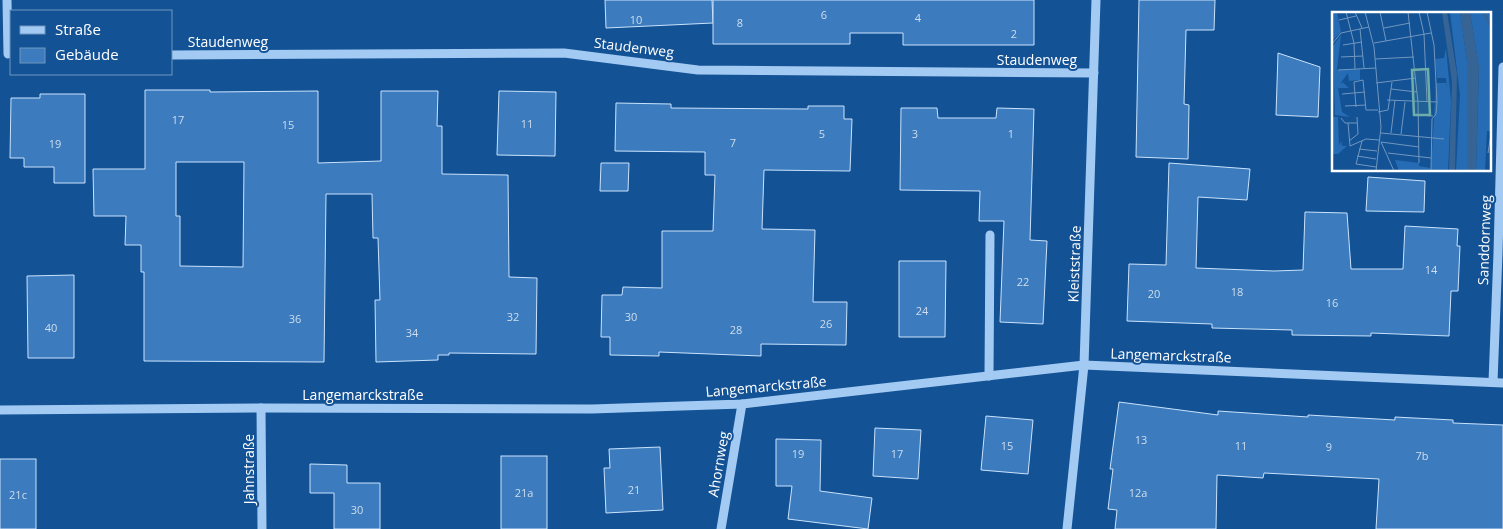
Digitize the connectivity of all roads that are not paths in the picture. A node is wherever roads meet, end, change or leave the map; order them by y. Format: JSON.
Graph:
{"nodes":[{"id":1,"x":7,"y":0,"type":"edge"},
{"id":2,"x":1096,"y":0,"type":"edge"},
{"id":3,"x":6,"y":54,"type":"edge"},
{"id":4,"x":172,"y":55,"type":"edge"},
{"id":5,"x":1503,"y":67,"type":"edge"},
{"id":6,"x":1094,"y":73,"type":"junction"},
{"id":7,"x":990,"y":235,"type":"dead end"},
{"id":8,"x":1084,"y":364,"type":"junction"},
{"id":9,"x":989,"y":376,"type":"junction"},
{"id":10,"x":1493,"y":382,"type":"junction"},
{"id":11,"x":1503,"y":383,"type":"edge"},
{"id":12,"x":742,"y":404,"type":"junction"},
{"id":13,"x":261,"y":408,"type":"junction"},
{"id":14,"x":0,"y":410,"type":"edge"},
{"id":15,"x":262,"y":529,"type":"edge"},
{"id":16,"x":721,"y":529,"type":"edge"},
{"id":17,"x":1067,"y":529,"type":"edge"}],
"edges":[{"from":1,"to":3,"type":"street"},
{"from":2,"to":6,"type":"street","name":"Kleiststraße"},
{"from":4,"to":6,"type":"street","name":"Staudenweg"},
{"from":5,"to":10,"type":"street","name":"Sanddornweg"},
{"from":6,"to":8,"type":"street","name":"Kleiststraße"},
{"from":7,"to":9,"type":"street"},
{"from":8,"to":9,"type":"street","name":"Langemarckstraße"},
{"from":8,"to":10,"type":"street","name":"Langemarckstraße"},
{"from":8,"to":17,"type":"street","name":"Kleiststraße"},
{"from":9,"to":12,"type":"street","name":"Langemarckstraße"},
{"from":10,"to":11,"type":"street","name":"Langemarckstraße"},
{"from":12,"to":13,"type":"street","name":"Langemarckstraße"},
{"from":12,"to":16,"type":"street","name":"Ahornweg"},
{"from":13,"to":14,"type":"street","name":"Langemarckstraße"},
{"from":13,"to":15,"type":"street","name":"Jahnstraße"}]}
